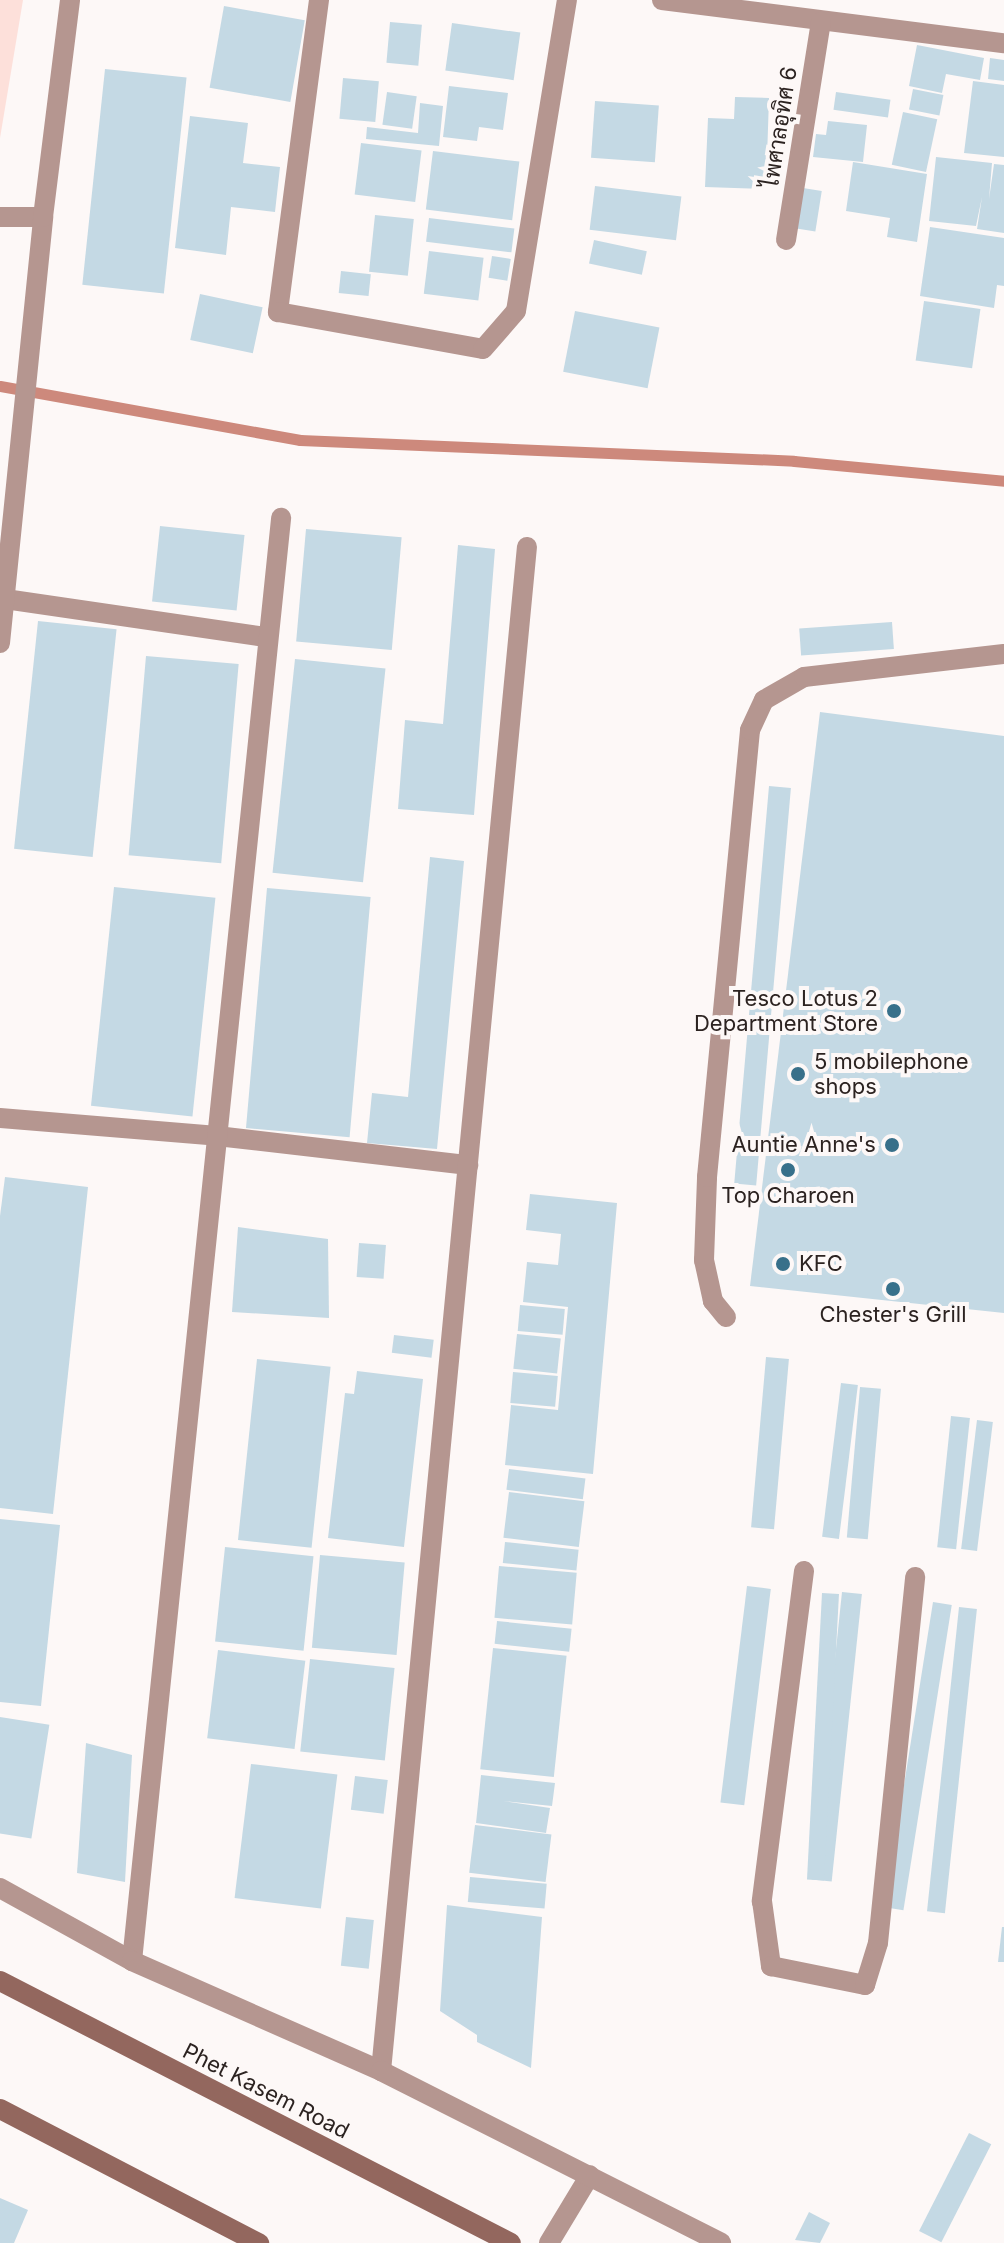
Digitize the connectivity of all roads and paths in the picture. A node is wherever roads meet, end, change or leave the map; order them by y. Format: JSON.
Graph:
{"nodes":[{"id":1,"x":70,"y":0,"type":"edge"},
{"id":2,"x":319,"y":0,"type":"edge"},
{"id":3,"x":567,"y":0,"type":"edge"},
{"id":4,"x":662,"y":0,"type":"edge"},
{"id":5,"x":809,"y":13,"type":"edge"},
{"id":6,"x":1004,"y":43,"type":"edge"},
{"id":7,"x":0,"y":217,"type":"edge"},
{"id":8,"x":43,"y":217,"type":"junction"},
{"id":9,"x":786,"y":240,"type":"dead end"},
{"id":10,"x":281,"y":518,"type":"dead end"},
{"id":11,"x":527,"y":547,"type":"dead end"},
{"id":12,"x":5,"y":599,"type":"junction"},
{"id":13,"x":267,"y":637,"type":"junction"},
{"id":14,"x":0,"y":643,"type":"edge"},
{"id":15,"x":1004,"y":654,"type":"edge"},
{"id":16,"x":0,"y":1118,"type":"edge"},
{"id":17,"x":217,"y":1136,"type":"junction"},
{"id":18,"x":468,"y":1165,"type":"junction"},
{"id":19,"x":726,"y":1317,"type":"dead end"},
{"id":20,"x":804,"y":1571,"type":"dead end"},
{"id":21,"x":915,"y":1577,"type":"dead end"},
{"id":22,"x":0,"y":1888,"type":"edge"},
{"id":23,"x":132,"y":1961,"type":"junction"},
{"id":24,"x":0,"y":1981,"type":"edge"},
{"id":25,"x":381,"y":2071,"type":"junction"},
{"id":26,"x":0,"y":2109,"type":"edge"},
{"id":27,"x":590,"y":2175,"type":"junction"},
{"id":28,"x":259,"y":2243,"type":"edge"},
{"id":29,"x":511,"y":2243,"type":"edge"},
{"id":30,"x":549,"y":2243,"type":"edge"},
{"id":31,"x":721,"y":2243,"type":"edge"}],
"edges":[{"from":1,"to":8,"type":"street"},
{"from":2,"to":3,"type":"street"},
{"from":4,"to":5,"type":"street"},
{"from":5,"to":6,"type":"street"},
{"from":5,"to":9,"type":"street","name":"ไพศาลอุทิศ 6"},
{"from":7,"to":8,"type":"street"},
{"from":8,"to":12,"type":"street"},
{"from":10,"to":13,"type":"street"},
{"from":11,"to":18,"type":"street"},
{"from":12,"to":13,"type":"street"},
{"from":12,"to":14,"type":"street"},
{"from":13,"to":17,"type":"street"},
{"from":15,"to":19,"type":"street"},
{"from":16,"to":17,"type":"street"},
{"from":17,"to":18,"type":"street"},
{"from":17,"to":23,"type":"street"},
{"from":18,"to":25,"type":"street"},
{"from":20,"to":21,"type":"street"},
{"from":22,"to":23,"type":"street"},
{"from":23,"to":25,"type":"street"},
{"from":24,"to":29,"type":"main road","name":"Phet Kasem Road"},
{"from":25,"to":27,"type":"street"},
{"from":26,"to":28,"type":"main road"},
{"from":27,"to":30,"type":"street"},
{"from":27,"to":31,"type":"street"}]}
